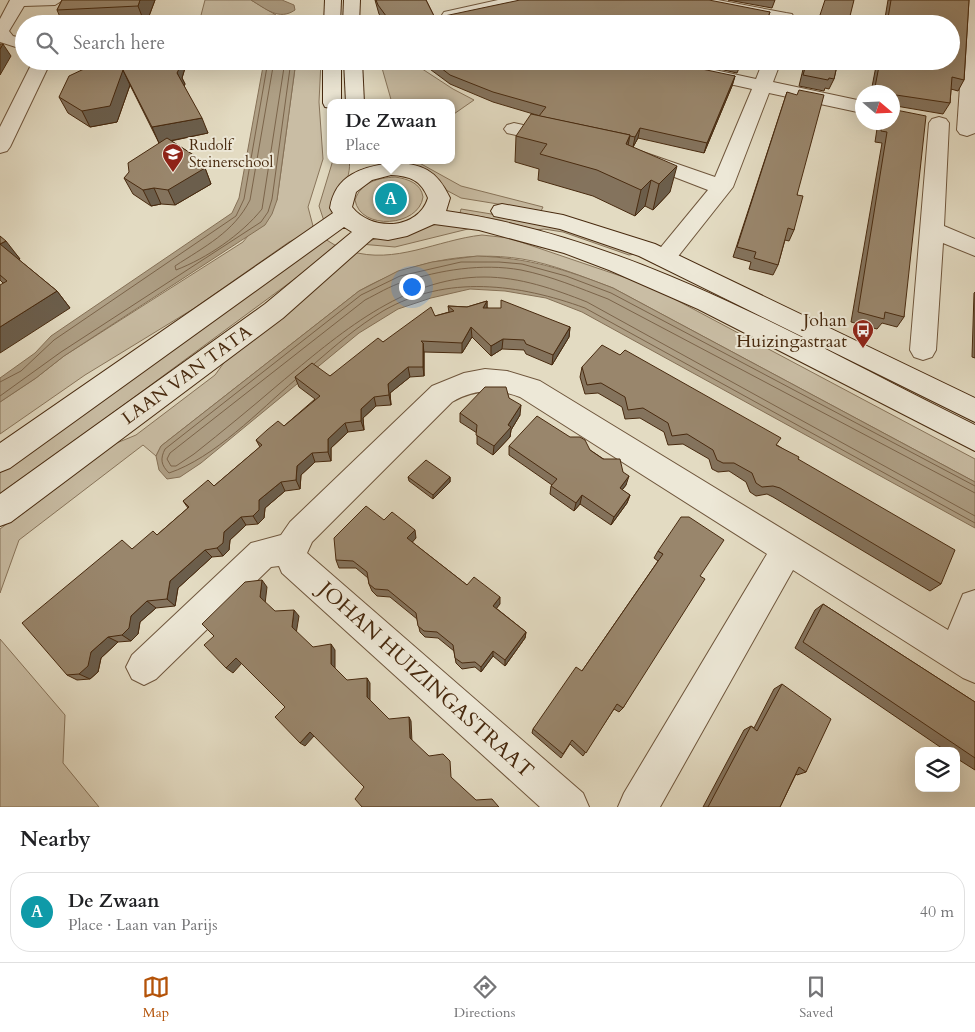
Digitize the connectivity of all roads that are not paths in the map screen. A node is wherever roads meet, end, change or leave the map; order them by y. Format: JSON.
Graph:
{"nodes":[{"id":1,"x":55,"y":0,"type":"edge"},
{"id":2,"x":333,"y":0,"type":"edge"},
{"id":3,"x":352,"y":0,"type":"edge"},
{"id":4,"x":521,"y":0,"type":"edge"},
{"id":5,"x":693,"y":0,"type":"edge"},
{"id":6,"x":793,"y":0,"type":"edge"},
{"id":7,"x":974,"y":0,"type":"edge"},
{"id":8,"x":18,"y":1,"type":"edge"},
{"id":9,"x":451,"y":13,"type":"edge"},
{"id":10,"x":332,"y":15,"type":"edge"},
{"id":11,"x":352,"y":15,"type":"edge"},
{"id":12,"x":759,"y":15,"type":"edge"},
{"id":13,"x":788,"y":15,"type":"edge"},
{"id":14,"x":15,"y":42,"type":"edge"},
{"id":15,"x":15,"y":45,"type":"edge"},
{"id":16,"x":0,"y":46,"type":"edge"},
{"id":17,"x":960,"y":51,"type":"edge"},
{"id":18,"x":974,"y":54,"type":"edge"},
{"id":19,"x":38,"y":70,"type":"edge"},
{"id":20,"x":332,"y":70,"type":"edge"},
{"id":21,"x":353,"y":70,"type":"edge"},
{"id":22,"x":692,"y":70,"type":"edge"},
{"id":23,"x":769,"y":70,"type":"edge"},
{"id":24,"x":764,"y":85,"type":"junction"},
{"id":25,"x":332,"y":99,"type":"edge"},
{"id":26,"x":355,"y":99,"type":"edge"},
{"id":27,"x":855,"y":104,"type":"edge"},
{"id":28,"x":514,"y":129,"type":"dead end"},
{"id":29,"x":971,"y":131,"type":"edge"},
{"id":30,"x":576,"y":142,"type":"edge"},
{"id":31,"x":0,"y":146,"type":"edge"},
{"id":32,"x":623,"y":152,"type":"edge"},
{"id":33,"x":388,"y":164,"type":"edge"},
{"id":34,"x":355,"y":169,"type":"edge"},
{"id":35,"x":722,"y":187,"type":"junction"},
{"id":36,"x":435,"y":207,"type":"junction"},
{"id":37,"x":345,"y":216,"type":"junction"},
{"id":38,"x":368,"y":230,"type":"junction"},
{"id":39,"x":933,"y":230,"type":"junction"},
{"id":40,"x":975,"y":248,"type":"edge"},
{"id":41,"x":656,"y":267,"type":"junction"},
{"id":42,"x":923,"y":350,"type":"dead end"},
{"id":43,"x":975,"y":411,"type":"edge"},
{"id":44,"x":975,"y":439,"type":"edge"},
{"id":45,"x":0,"y":459,"type":"edge"},
{"id":46,"x":0,"y":512,"type":"edge"},
{"id":47,"x":291,"y":548,"type":"junction"},
{"id":48,"x":788,"y":548,"type":"junction"},
{"id":49,"x":975,"y":606,"type":"edge"},
{"id":50,"x":965,"y":659,"type":"edge"},
{"id":51,"x":144,"y":667,"type":"dead end"},
{"id":52,"x":569,"y":807,"type":"edge"},
{"id":53,"x":638,"y":807,"type":"edge"}],
"edges":[{"from":1,"to":8,"type":"street"},
{"from":2,"to":10,"type":"street"},
{"from":3,"to":11,"type":"street"},
{"from":4,"to":9,"type":"street"},
{"from":5,"to":12,"type":"street"},
{"from":6,"to":13,"type":"street"},
{"from":7,"to":18,"type":"street"},
{"from":8,"to":14,"type":"street"},
{"from":15,"to":16,"type":"street"},
{"from":17,"to":18,"type":"street"},
{"from":18,"to":29,"type":"street"},
{"from":19,"to":31,"type":"street"},
{"from":20,"to":25,"type":"street"},
{"from":21,"to":26,"type":"street"},
{"from":22,"to":24,"type":"street"},
{"from":23,"to":24,"type":"street"},
{"from":24,"to":27,"type":"street"},
{"from":24,"to":35,"type":"street"},
{"from":28,"to":30,"type":"street"},
{"from":29,"to":39,"type":"street"},
{"from":32,"to":35,"type":"street"},
{"from":33,"to":34,"type":"street"},
{"from":33,"to":36,"type":"street"},
{"from":34,"to":37,"type":"street"},
{"from":35,"to":41,"type":"street"},
{"from":36,"to":38,"type":"street"},
{"from":36,"to":41,"type":"street"},
{"from":37,"to":38,"type":"street"},
{"from":37,"to":45,"type":"street"},
{"from":38,"to":46,"type":"street","name":"LAAN VAN TATA"},
{"from":39,"to":40,"type":"street"},
{"from":39,"to":42,"type":"street"},
{"from":41,"to":43,"type":"street"},
{"from":41,"to":44,"type":"street"},
{"from":47,"to":48,"type":"street"},
{"from":47,"to":51,"type":"street"},
{"from":47,"to":52,"type":"street","name":"JOHAN HUIZINGASTRAAT"},
{"from":48,"to":50,"type":"street"},
{"from":48,"to":53,"type":"street"},
{"from":49,"to":50,"type":"street"}]}
